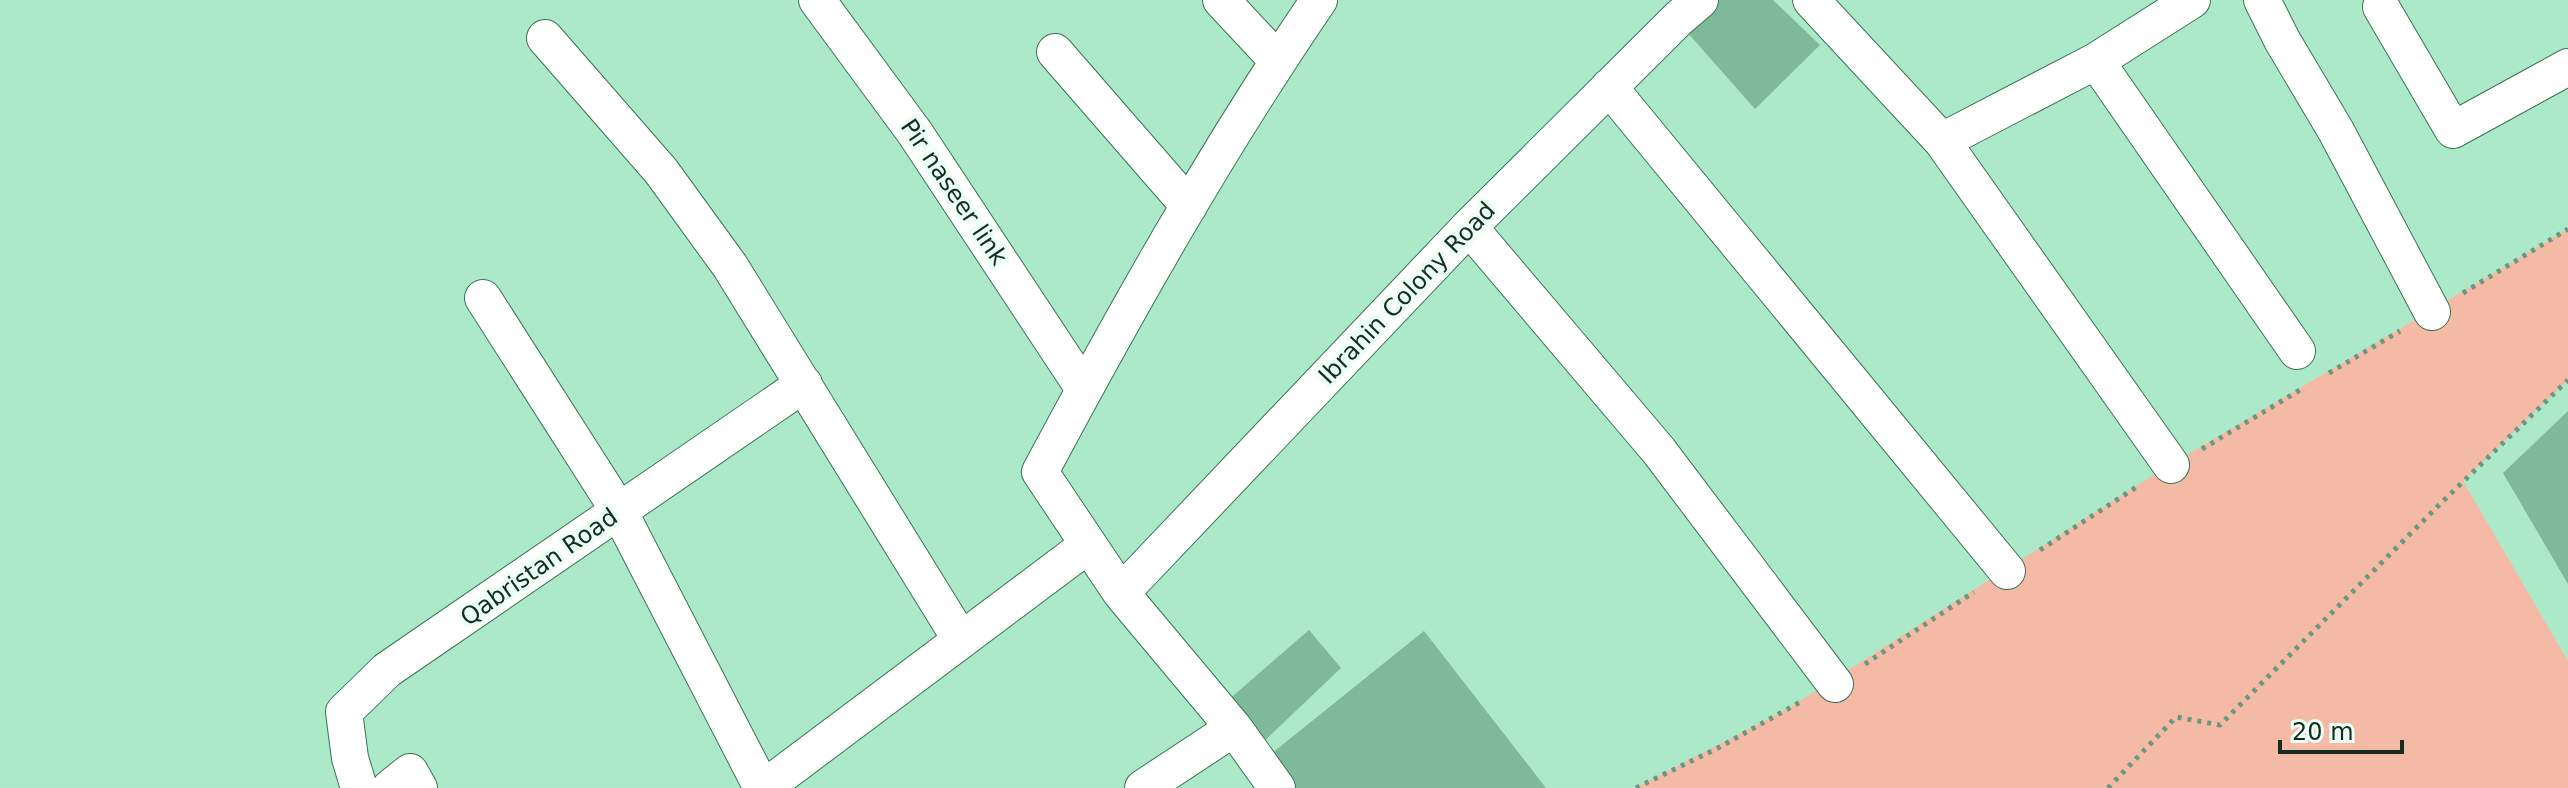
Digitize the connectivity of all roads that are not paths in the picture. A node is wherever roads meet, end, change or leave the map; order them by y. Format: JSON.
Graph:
{"nodes":[{"id":1,"x":817,"y":0,"type":"edge"},
{"id":2,"x":1221,"y":0,"type":"edge"},
{"id":3,"x":1319,"y":0,"type":"edge"},
{"id":4,"x":1700,"y":0,"type":"edge"},
{"id":5,"x":1811,"y":0,"type":"edge"},
{"id":6,"x":2192,"y":0,"type":"edge"},
{"id":7,"x":2262,"y":0,"type":"edge"},
{"id":8,"x":2381,"y":7,"type":"dead end"},
{"id":9,"x":545,"y":38,"type":"dead end"},
{"id":10,"x":1055,"y":52,"type":"dead end"},
{"id":11,"x":1278,"y":61,"type":"junction"},
{"id":12,"x":2096,"y":61,"type":"junction"},
{"id":13,"x":2568,"y":67,"type":"edge"},
{"id":14,"x":1609,"y":87,"type":"junction"},
{"id":15,"x":1942,"y":141,"type":"junction"},
{"id":16,"x":1189,"y":206,"type":"junction"},
{"id":17,"x":1469,"y":227,"type":"junction"},
{"id":18,"x":483,"y":298,"type":"dead end"},
{"id":19,"x":2432,"y":312,"type":"road end"},
{"id":20,"x":2305,"y":367,"type":"road end"},
{"id":21,"x":804,"y":384,"type":"junction"},
{"id":22,"x":1084,"y":389,"type":"junction"},
{"id":23,"x":2171,"y":465,"type":"road end"},
{"id":24,"x":619,"y":511,"type":"junction"},
{"id":25,"x":1088,"y":545,"type":"junction"},
{"id":26,"x":2007,"y":571,"type":"road end"},
{"id":27,"x":1121,"y":593,"type":"junction"},
{"id":28,"x":961,"y":640,"type":"junction"},
{"id":29,"x":1835,"y":684,"type":"road end"},
{"id":30,"x":1234,"y":728,"type":"junction"},
{"id":31,"x":368,"y":788,"type":"edge"},
{"id":32,"x":419,"y":788,"type":"edge"},
{"id":33,"x":763,"y":788,"type":"edge"},
{"id":34,"x":1143,"y":788,"type":"edge"},
{"id":35,"x":1277,"y":788,"type":"edge"}],
"edges":[{"from":1,"to":22,"type":"street","name":"Pir naseer link"},
{"from":2,"to":11,"type":"street"},
{"from":3,"to":11,"type":"street"},
{"from":4,"to":14,"type":"street","name":"Ibrahin Colony Road"},
{"from":5,"to":15,"type":"street"},
{"from":6,"to":12,"type":"street"},
{"from":7,"to":19,"type":"street"},
{"from":8,"to":13,"type":"street"},
{"from":9,"to":21,"type":"street"},
{"from":10,"to":16,"type":"street"},
{"from":11,"to":16,"type":"street"},
{"from":12,"to":15,"type":"street"},
{"from":12,"to":20,"type":"street"},
{"from":14,"to":17,"type":"street","name":"Ibrahin Colony Road"},
{"from":14,"to":26,"type":"street"},
{"from":15,"to":23,"type":"street"},
{"from":16,"to":22,"type":"street"},
{"from":17,"to":27,"type":"street","name":"Ibrahin Colony Road"},
{"from":17,"to":29,"type":"street"},
{"from":18,"to":24,"type":"street"},
{"from":21,"to":24,"type":"street","name":"Qabristan Road"},
{"from":21,"to":28,"type":"street"},
{"from":22,"to":25,"type":"street"},
{"from":24,"to":31,"type":"street","name":"Qabristan Road"},
{"from":24,"to":33,"type":"street"},
{"from":25,"to":27,"type":"street"},
{"from":25,"to":28,"type":"street"},
{"from":27,"to":30,"type":"street"},
{"from":28,"to":33,"type":"street"},
{"from":30,"to":34,"type":"street"},
{"from":30,"to":35,"type":"street"},
{"from":31,"to":32,"type":"street"}]}
